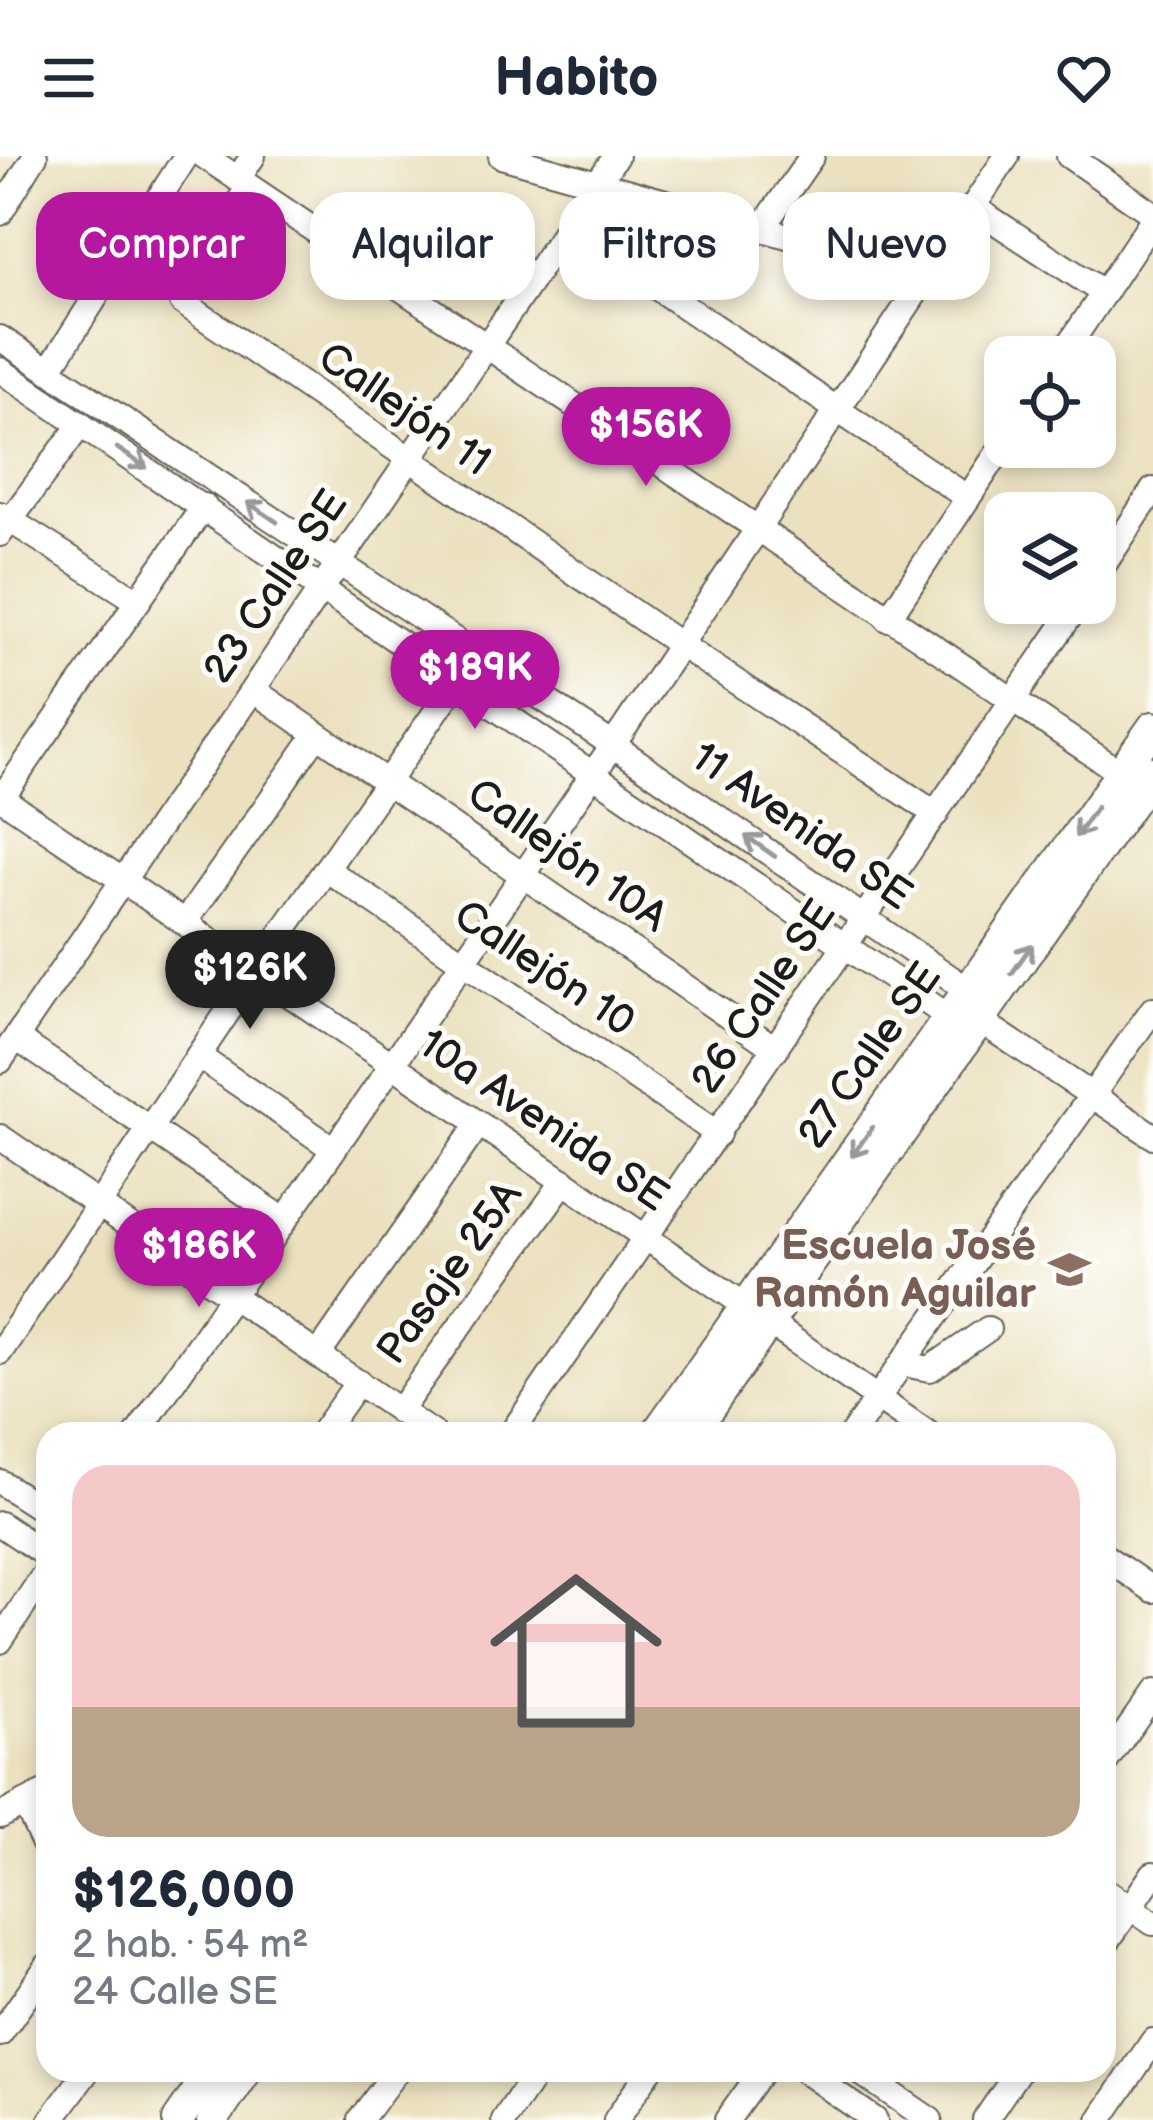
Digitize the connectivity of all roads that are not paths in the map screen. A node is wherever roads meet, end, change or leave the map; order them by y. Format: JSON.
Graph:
{"nodes":[{"id":1,"x":34,"y":156,"type":"edge"},
{"id":2,"x":186,"y":156,"type":"edge"},
{"id":3,"x":204,"y":156,"type":"edge"},
{"id":4,"x":253,"y":156,"type":"edge"},
{"id":5,"x":501,"y":156,"type":"edge"},
{"id":6,"x":616,"y":156,"type":"edge"},
{"id":7,"x":812,"y":156,"type":"edge"},
{"id":8,"x":1007,"y":156,"type":"edge"},
{"id":9,"x":1069,"y":156,"type":"edge"},
{"id":10,"x":244,"y":183,"type":"junction"},
{"id":11,"x":597,"y":183,"type":"junction"},
{"id":12,"x":592,"y":192,"type":"edge"},
{"id":13,"x":983,"y":192,"type":"edge"},
{"id":14,"x":0,"y":213,"type":"edge"},
{"id":15,"x":1153,"y":216,"type":"edge"},
{"id":16,"x":990,"y":218,"type":"edge"},
{"id":17,"x":762,"y":228,"type":"junction"},
{"id":18,"x":783,"y":234,"type":"edge"},
{"id":19,"x":559,"y":245,"type":"edge"},
{"id":20,"x":1104,"y":292,"type":"junction"},
{"id":21,"x":675,"y":300,"type":"edge"},
{"id":22,"x":910,"y":300,"type":"edge"},
{"id":23,"x":1075,"y":336,"type":"edge"},
{"id":24,"x":0,"y":338,"type":"edge"},
{"id":25,"x":489,"y":346,"type":"junction"},
{"id":26,"x":0,"y":370,"type":"edge"},
{"id":27,"x":49,"y":370,"type":"junction"},
{"id":28,"x":76,"y":388,"type":"junction"},
{"id":29,"x":837,"y":410,"type":"junction"},
{"id":30,"x":71,"y":417,"type":"junction"},
{"id":31,"x":410,"y":461,"type":"junction"},
{"id":32,"x":988,"y":468,"type":"edge"},
{"id":33,"x":1153,"y":490,"type":"edge"},
{"id":34,"x":968,"y":499,"type":"junction"},
{"id":35,"x":204,"y":506,"type":"junction"},
{"id":36,"x":3,"y":523,"type":"edge"},
{"id":37,"x":757,"y":528,"type":"junction"},
{"id":38,"x":1116,"y":546,"type":"edge"},
{"id":39,"x":340,"y":563,"type":"junction"},
{"id":40,"x":322,"y":591,"type":"junction"},
{"id":41,"x":138,"y":601,"type":"junction"},
{"id":42,"x":888,"y":619,"type":"junction"},
{"id":43,"x":1065,"y":624,"type":"edge"},
{"id":44,"x":679,"y":644,"type":"junction"},
{"id":45,"x":456,"y":682,"type":"junction"},
{"id":46,"x":253,"y":690,"type":"junction"},
{"id":47,"x":1013,"y":703,"type":"junction"},
{"id":48,"x":1153,"y":727,"type":"edge"},
{"id":49,"x":317,"y":734,"type":"junction"},
{"id":50,"x":613,"y":745,"type":"junction"},
{"id":51,"x":591,"y":776,"type":"junction"},
{"id":52,"x":389,"y":781,"type":"junction"},
{"id":53,"x":1142,"y":781,"type":"edge"},
{"id":54,"x":0,"y":798,"type":"edge"},
{"id":55,"x":936,"y":814,"type":"junction"},
{"id":56,"x":326,"y":869,"type":"junction"},
{"id":57,"x":524,"y":872,"type":"junction"},
{"id":58,"x":124,"y":880,"type":"junction"},
{"id":59,"x":865,"y":919,"type":"junction"},
{"id":60,"x":185,"y":922,"type":"junction"},
{"id":61,"x":846,"y":946,"type":"junction"},
{"id":62,"x":461,"y":960,"type":"junction"},
{"id":63,"x":255,"y":971,"type":"junction"},
{"id":64,"x":968,"y":990,"type":"junction"},
{"id":65,"x":1153,"y":1009,"type":"edge"},
{"id":66,"x":964,"y":1018,"type":"junction"},
{"id":67,"x":16,"y":1038,"type":"junction"},
{"id":68,"x":776,"y":1048,"type":"junction"},
{"id":69,"x":198,"y":1056,"type":"junction"},
{"id":70,"x":0,"y":1061,"type":"edge"},
{"id":71,"x":391,"y":1064,"type":"junction"},
{"id":72,"x":1093,"y":1096,"type":"junction"},
{"id":73,"x":478,"y":1125,"type":"junction"},
{"id":74,"x":150,"y":1128,"type":"junction"},
{"id":75,"x":718,"y":1134,"type":"junction"},
{"id":76,"x":1153,"y":1136,"type":"edge"},
{"id":77,"x":0,"y":1137,"type":"edge"},
{"id":78,"x":332,"y":1148,"type":"junction"},
{"id":79,"x":564,"y":1181,"type":"junction"},
{"id":80,"x":98,"y":1205,"type":"junction"},
{"id":81,"x":283,"y":1219,"type":"junction"},
{"id":82,"x":647,"y":1238,"type":"junction"},
{"id":83,"x":231,"y":1295,"type":"junction"},
{"id":84,"x":757,"y":1315,"type":"junction"},
{"id":85,"x":988,"y":1329,"type":"dead end"},
{"id":86,"x":0,"y":1352,"type":"edge"},
{"id":87,"x":318,"y":1355,"type":"junction"},
{"id":88,"x":903,"y":1364,"type":"junction"},
{"id":89,"x":358,"y":1382,"type":"junction"},
{"id":90,"x":878,"y":1398,"type":"junction"},
{"id":91,"x":399,"y":1411,"type":"junction"},
{"id":92,"x":145,"y":1422,"type":"edge"},
{"id":93,"x":330,"y":1422,"type":"edge"},
{"id":94,"x":415,"y":1422,"type":"edge"},
{"id":95,"x":519,"y":1422,"type":"edge"},
{"id":96,"x":666,"y":1422,"type":"edge"},
{"id":97,"x":699,"y":1422,"type":"edge"},
{"id":98,"x":861,"y":1422,"type":"edge"},
{"id":99,"x":911,"y":1422,"type":"edge"},
{"id":100,"x":0,"y":1481,"type":"edge"},
{"id":101,"x":36,"y":1505,"type":"edge"},
{"id":102,"x":0,"y":1524,"type":"edge"},
{"id":103,"x":36,"y":1548,"type":"edge"},
{"id":104,"x":1116,"y":1570,"type":"edge"},
{"id":105,"x":36,"y":1587,"type":"edge"},
{"id":106,"x":1153,"y":1590,"type":"edge"},
{"id":107,"x":0,"y":1641,"type":"edge"},
{"id":108,"x":1153,"y":1694,"type":"edge"},
{"id":109,"x":1116,"y":1747,"type":"edge"},
{"id":110,"x":36,"y":1797,"type":"edge"},
{"id":111,"x":25,"y":1803,"type":"junction"},
{"id":112,"x":0,"y":1816,"type":"edge"},
{"id":113,"x":36,"y":1827,"type":"edge"},
{"id":114,"x":1153,"y":1874,"type":"edge"},
{"id":115,"x":1116,"y":1898,"type":"edge"},
{"id":116,"x":1130,"y":1907,"type":"junction"},
{"id":117,"x":1153,"y":1923,"type":"edge"},
{"id":118,"x":1116,"y":1928,"type":"edge"},
{"id":119,"x":36,"y":1982,"type":"edge"},
{"id":120,"x":0,"y":2034,"type":"edge"},
{"id":121,"x":1153,"y":2041,"type":"edge"},
{"id":122,"x":79,"y":2082,"type":"edge"},
{"id":123,"x":204,"y":2082,"type":"edge"},
{"id":124,"x":240,"y":2082,"type":"edge"},
{"id":125,"x":388,"y":2082,"type":"edge"},
{"id":126,"x":530,"y":2082,"type":"edge"},
{"id":127,"x":642,"y":2082,"type":"edge"},
{"id":128,"x":755,"y":2082,"type":"edge"},
{"id":129,"x":818,"y":2082,"type":"edge"},
{"id":130,"x":890,"y":2082,"type":"edge"},
{"id":131,"x":1011,"y":2082,"type":"edge"},
{"id":132,"x":864,"y":2117,"type":"edge"},
{"id":133,"x":51,"y":2120,"type":"edge"},
{"id":134,"x":178,"y":2120,"type":"edge"},
{"id":135,"x":213,"y":2120,"type":"edge"},
{"id":136,"x":360,"y":2120,"type":"edge"},
{"id":137,"x":504,"y":2120,"type":"edge"},
{"id":138,"x":616,"y":2120,"type":"edge"},
{"id":139,"x":728,"y":2120,"type":"edge"},
{"id":140,"x":930,"y":2120,"type":"edge"},
{"id":141,"x":985,"y":2120,"type":"edge"},
{"id":142,"x":1100,"y":2120,"type":"edge"}],
"edges":[{"from":1,"to":14,"type":"street"},
{"from":2,"to":27,"type":"street"},
{"from":3,"to":10,"type":"street"},
{"from":4,"to":10,"type":"street"},
{"from":5,"to":11,"type":"street"},
{"from":6,"to":11,"type":"street","name":"23 Calle SE"},
{"from":7,"to":17,"type":"street"},
{"from":8,"to":13,"type":"street"},
{"from":9,"to":15,"type":"street"},
{"from":10,"to":25,"type":"street"},
{"from":10,"to":31,"type":"street","name":"Callejón 11"},
{"from":11,"to":12,"type":"street","name":"23 Calle SE"},
{"from":11,"to":17,"type":"street"},
{"from":15,"to":20,"type":"street"},
{"from":16,"to":20,"type":"street"},
{"from":17,"to":18,"type":"street"},
{"from":19,"to":25,"type":"street","name":"23 Calle SE"},
{"from":20,"to":23,"type":"street"},
{"from":21,"to":29,"type":"street"},
{"from":22,"to":29,"type":"street"},
{"from":24,"to":27,"type":"street","name":"11 Avenida SE"},
{"from":25,"to":31,"type":"street","name":"23 Calle SE"},
{"from":25,"to":37,"type":"street"},
{"from":26,"to":30,"type":"street","name":"11 Avenida SE"},
{"from":27,"to":28,"type":"street","name":"11 Avenida SE"},
{"from":28,"to":30,"type":"street"},
{"from":39,"to":28,"type":"street","name":"11 Avenida SE","one_way":true},
{"from":29,"to":34,"type":"street"},
{"from":29,"to":37,"type":"street"},
{"from":30,"to":35,"type":"street","name":"11 Avenida SE","one_way":true},
{"from":30,"to":36,"type":"street"},
{"from":31,"to":39,"type":"street","name":"23 Calle SE"},
{"from":31,"to":44,"type":"street","name":"Callejón 11"},
{"from":32,"to":34,"type":"street"},
{"from":33,"to":38,"type":"street"},
{"from":34,"to":42,"type":"street"},
{"from":35,"to":40,"type":"street","name":"11 Avenida SE"},
{"from":35,"to":41,"type":"street"},
{"from":36,"to":41,"type":"street"},
{"from":37,"to":42,"type":"street"},
{"from":37,"to":44,"type":"street"},
{"from":39,"to":40,"type":"street","name":"23 Calle SE"},
{"from":39,"to":50,"type":"street","name":"11 Avenida SE"},
{"from":40,"to":45,"type":"street","name":"11 Avenida SE"},
{"from":40,"to":46,"type":"street","name":"23 Calle SE"},
{"from":41,"to":54,"type":"street"},
{"from":42,"to":47,"type":"street"},
{"from":43,"to":47,"type":"street","name":"26 Calle SE"},
{"from":44,"to":50,"type":"street"},
{"from":44,"to":55,"type":"street","name":"Callejón 11"},
{"from":45,"to":51,"type":"street","name":"11 Avenida SE"},
{"from":45,"to":52,"type":"street"},
{"from":46,"to":49,"type":"street","name":"Callejón 10A"},
{"from":46,"to":58,"type":"street","name":"23 Calle SE"},
{"from":47,"to":53,"type":"street"},
{"from":47,"to":55,"type":"street","name":"26 Calle SE"},
{"from":48,"to":53,"type":"main road","name":"27 Calle SE"},
{"from":49,"to":52,"type":"street","name":"Callejón 10A"},
{"from":49,"to":60,"type":"street"},
{"from":50,"to":51,"type":"street"},
{"from":59,"to":50,"type":"street","name":"11 Avenida SE","one_way":true},
{"from":51,"to":57,"type":"street"},
{"from":51,"to":61,"type":"street","name":"11 Avenida SE"},
{"from":52,"to":56,"type":"street"},
{"from":52,"to":57,"type":"street","name":"Callejón 10A"},
{"from":53,"to":64,"type":"main road","name":"27 Calle SE","one_way":true},
{"from":66,"to":53,"type":"main road","name":"27 Calle SE","one_way":true},
{"from":54,"to":58,"type":"street","name":"10a Avenida SE"},
{"from":55,"to":59,"type":"street","name":"26 Calle SE"},
{"from":56,"to":62,"type":"street","name":"Callejón 10"},
{"from":56,"to":63,"type":"street"},
{"from":57,"to":62,"type":"street"},
{"from":57,"to":68,"type":"street","name":"Callejón 10A"},
{"from":58,"to":60,"type":"street","name":"10a Avenida SE"},
{"from":58,"to":67,"type":"street","name":"23 Calle SE"},
{"from":59,"to":61,"type":"street","name":"26 Calle SE"},
{"from":59,"to":64,"type":"street","name":"11 Avenida SE"},
{"from":60,"to":63,"type":"street","name":"10a Avenida SE"},
{"from":61,"to":66,"type":"street","name":"11 Avenida SE"},
{"from":61,"to":68,"type":"street","name":"26 Calle SE"},
{"from":62,"to":71,"type":"street"},
{"from":62,"to":75,"type":"street","name":"Callejón 10"},
{"from":63,"to":69,"type":"street"},
{"from":63,"to":71,"type":"street","name":"10a Avenida SE"},
{"from":64,"to":66,"type":"main road","name":"27 Calle SE"},
{"from":65,"to":72,"type":"street"},
{"from":66,"to":72,"type":"street","name":"11 Avenida SE"},
{"from":66,"to":84,"type":"main road","name":"27 Calle SE"},
{"from":67,"to":70,"type":"street","name":"23 Calle SE"},
{"from":67,"to":74,"type":"street"},
{"from":68,"to":75,"type":"street","name":"26 Calle SE"},
{"from":69,"to":74,"type":"street"},
{"from":69,"to":78,"type":"street"},
{"from":71,"to":73,"type":"street","name":"10a Avenida SE"},
{"from":71,"to":78,"type":"street"},
{"from":72,"to":76,"type":"street","name":"11 Avenida SE"},
{"from":72,"to":88,"type":"street"},
{"from":73,"to":79,"type":"street","name":"10a Avenida SE"},
{"from":73,"to":87,"type":"street"},
{"from":74,"to":80,"type":"street"},
{"from":74,"to":81,"type":"street"},
{"from":75,"to":82,"type":"street","name":"26 Calle SE"},
{"from":77,"to":80,"type":"street"},
{"from":78,"to":81,"type":"street"},
{"from":79,"to":82,"type":"street","name":"10a Avenida SE"},
{"from":79,"to":91,"type":"street","name":"Pasaje 25A"},
{"from":80,"to":83,"type":"street"},
{"from":80,"to":86,"type":"street"},
{"from":81,"to":83,"type":"street"},
{"from":82,"to":84,"type":"street","name":"10a Avenida SE"},
{"from":82,"to":95,"type":"street","name":"26 Calle SE"},
{"from":83,"to":87,"type":"street"},
{"from":83,"to":92,"type":"street"},
{"from":84,"to":90,"type":"street","name":"10a Avenida SE"},
{"from":84,"to":96,"type":"main road","name":"27 Calle SE"},
{"from":84,"to":97,"type":"main road","name":"27 Calle SE"},
{"from":85,"to":88,"type":"street"},
{"from":87,"to":89,"type":"street"},
{"from":88,"to":90,"type":"street"},
{"from":89,"to":91,"type":"street"},
{"from":89,"to":93,"type":"street"},
{"from":90,"to":98,"type":"street"},
{"from":90,"to":99,"type":"street","name":"10a Avenida SE"},
{"from":91,"to":94,"type":"street"},
{"from":100,"to":101,"type":"street"},
{"from":102,"to":103,"type":"street"},
{"from":104,"to":106,"type":"street"},
{"from":105,"to":107,"type":"street"},
{"from":108,"to":109,"type":"street"},
{"from":110,"to":111,"type":"street"},
{"from":111,"to":112,"type":"street"},
{"from":111,"to":113,"type":"street"},
{"from":114,"to":116,"type":"street"},
{"from":115,"to":116,"type":"street"},
{"from":116,"to":117,"type":"street"},
{"from":116,"to":118,"type":"street"},
{"from":119,"to":120,"type":"street"},
{"from":121,"to":142,"type":"street"},
{"from":122,"to":133,"type":"street"},
{"from":123,"to":134,"type":"main road"},
{"from":124,"to":135,"type":"main road"},
{"from":125,"to":136,"type":"street"},
{"from":126,"to":137,"type":"street"},
{"from":127,"to":138,"type":"street"},
{"from":128,"to":139,"type":"street"},
{"from":129,"to":132,"type":"street"},
{"from":130,"to":140,"type":"street"},
{"from":131,"to":141,"type":"street"}]}
